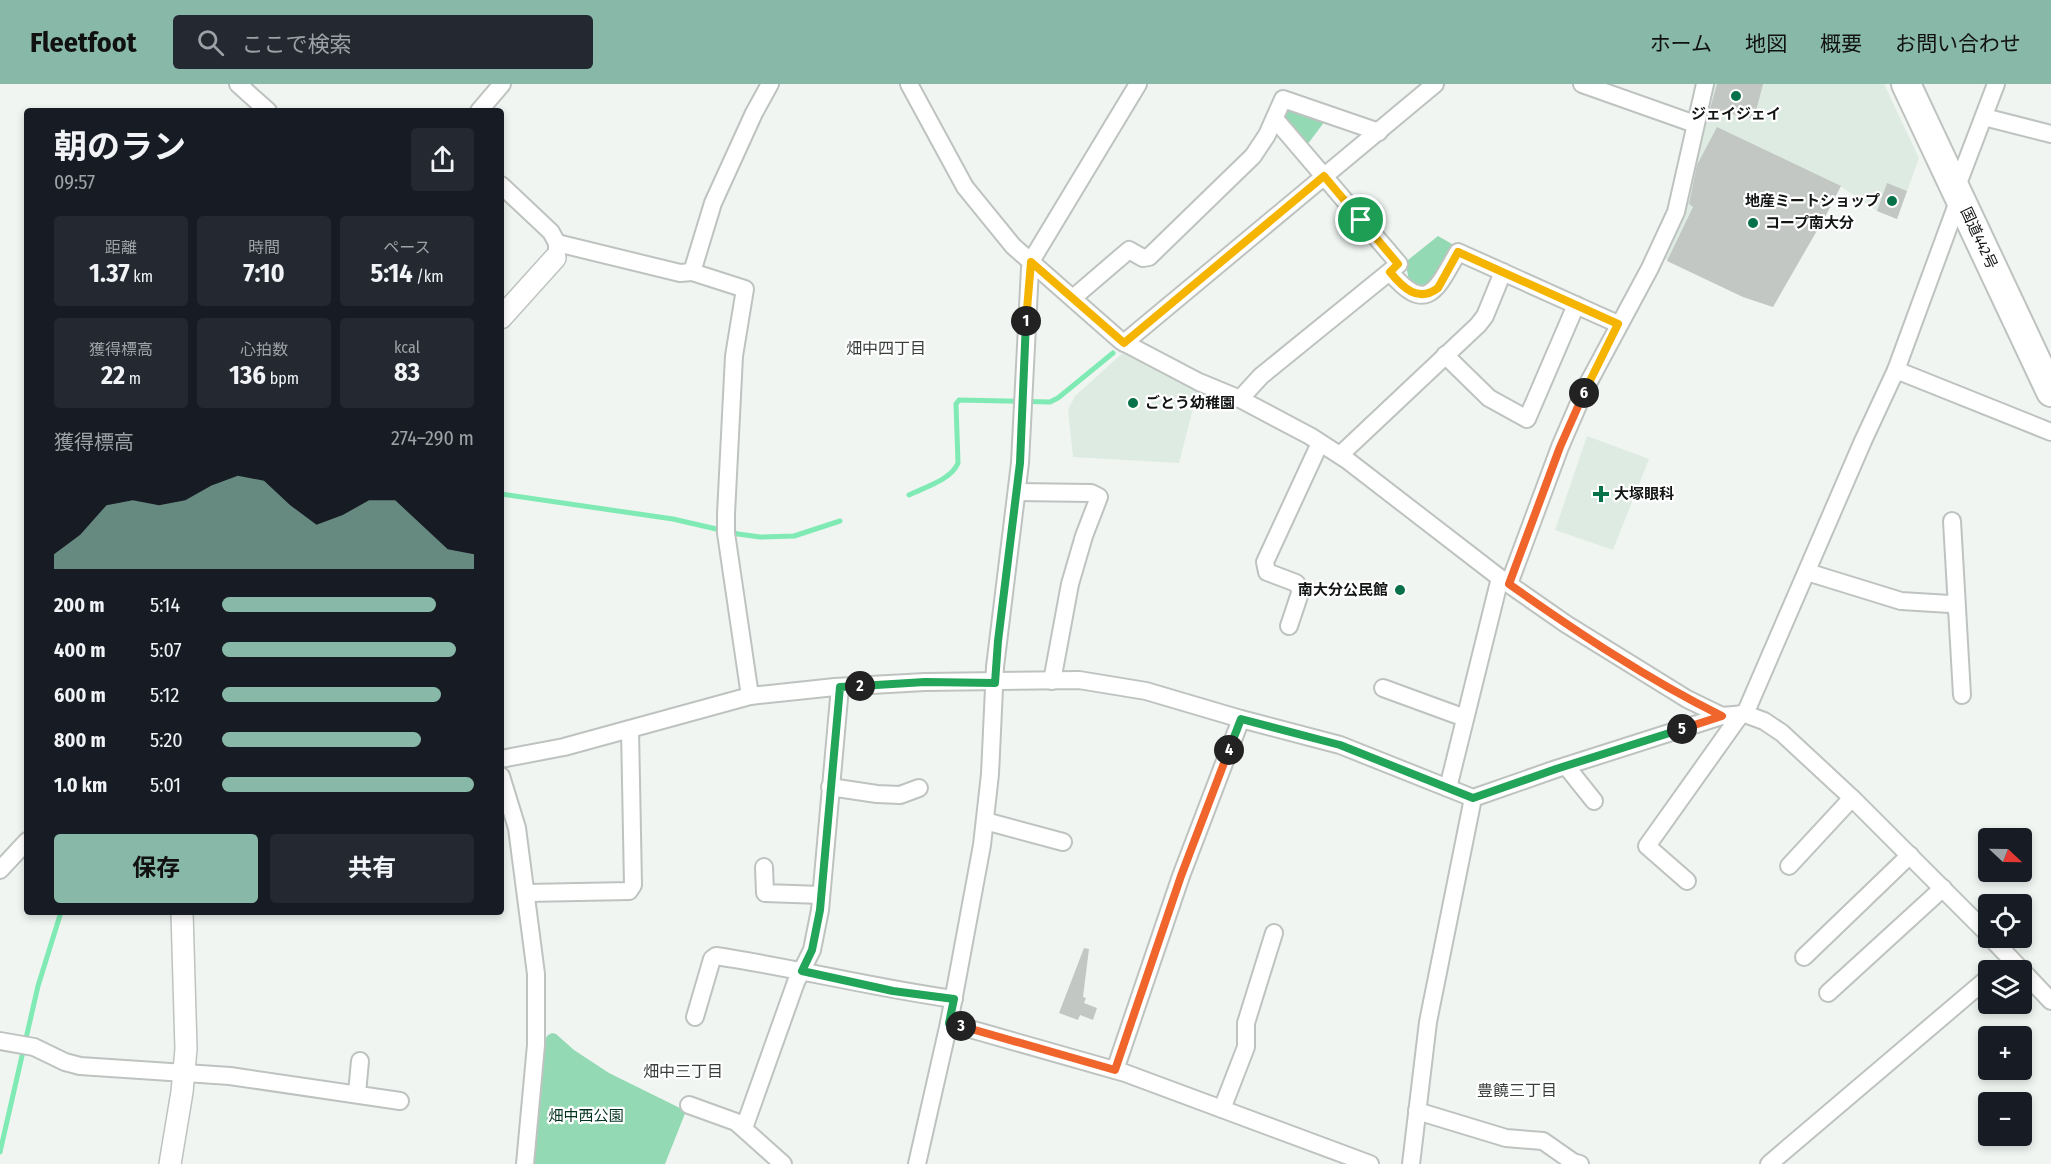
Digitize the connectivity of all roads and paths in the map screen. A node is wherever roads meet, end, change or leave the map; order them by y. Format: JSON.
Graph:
{"nodes":[{"id":1,"x":238,"y":84,"type":"edge"},
{"id":2,"x":502,"y":84,"type":"edge"},
{"id":3,"x":770,"y":84,"type":"edge"},
{"id":4,"x":909,"y":84,"type":"edge"},
{"id":5,"x":1138,"y":84,"type":"edge"},
{"id":6,"x":1435,"y":84,"type":"edge"},
{"id":7,"x":1582,"y":84,"type":"edge"},
{"id":8,"x":1705,"y":84,"type":"edge"},
{"id":9,"x":1906,"y":84,"type":"edge"},
{"id":10,"x":1996,"y":84,"type":"edge"},
{"id":11,"x":265,"y":108,"type":"edge"},
{"id":12,"x":482,"y":108,"type":"edge"},
{"id":13,"x":1984,"y":117,"type":"junction"},
{"id":14,"x":1275,"y":119,"type":"junction"},
{"id":15,"x":1695,"y":124,"type":"junction"},
{"id":16,"x":1379,"y":132,"type":"junction"},
{"id":17,"x":2051,"y":134,"type":"edge"},
{"id":18,"x":1324,"y":176,"type":"junction"},
{"id":19,"x":504,"y":188,"type":"edge"},
{"id":20,"x":1958,"y":193,"type":"junction"},
{"id":21,"x":556,"y":250,"type":"junction"},
{"id":22,"x":1031,"y":262,"type":"junction"},
{"id":23,"x":692,"y":272,"type":"junction"},
{"id":24,"x":1390,"y":272,"type":"junction"},
{"id":25,"x":1503,"y":272,"type":"junction"},
{"id":26,"x":1073,"y":298,"type":"junction"},
{"id":27,"x":1576,"y":305,"type":"junction"},
{"id":28,"x":504,"y":314,"type":"edge"},
{"id":29,"x":1618,"y":324,"type":"junction"},
{"id":30,"x":1124,"y":343,"type":"junction"},
{"id":31,"x":1446,"y":355,"type":"junction"},
{"id":32,"x":1896,"y":370,"type":"junction"},
{"id":33,"x":2051,"y":392,"type":"edge"},
{"id":34,"x":1240,"y":399,"type":"junction"},
{"id":35,"x":2051,"y":432,"type":"edge"},
{"id":36,"x":1320,"y":443,"type":"junction"},
{"id":37,"x":1340,"y":455,"type":"junction"},
{"id":38,"x":1017,"y":492,"type":"junction"},
{"id":39,"x":1952,"y":521,"type":"dead end"},
{"id":40,"x":1807,"y":572,"type":"junction"},
{"id":41,"x":1504,"y":581,"type":"junction"},
{"id":42,"x":1958,"y":611,"type":"junction"},
{"id":43,"x":1289,"y":626,"type":"dead end"},
{"id":44,"x":1052,"y":681,"type":"junction"},
{"id":45,"x":995,"y":683,"type":"junction"},
{"id":46,"x":840,"y":687,"type":"junction"},
{"id":47,"x":1383,"y":688,"type":"dead end"},
{"id":48,"x":1962,"y":695,"type":"dead end"},
{"id":49,"x":750,"y":696,"type":"junction"},
{"id":50,"x":1743,"y":714,"type":"junction"},
{"id":51,"x":1722,"y":716,"type":"junction"},
{"id":52,"x":1465,"y":718,"type":"junction"},
{"id":53,"x":1241,"y":719,"type":"junction"},
{"id":54,"x":630,"y":729,"type":"junction"},
{"id":55,"x":504,"y":759,"type":"edge"},
{"id":56,"x":1566,"y":766,"type":"junction"},
{"id":57,"x":504,"y":786,"type":"edge"},
{"id":58,"x":830,"y":787,"type":"junction"},
{"id":59,"x":919,"y":788,"type":"dead end"},
{"id":60,"x":1448,"y":788,"type":"junction"},
{"id":61,"x":1473,"y":798,"type":"junction"},
{"id":62,"x":1852,"y":798,"type":"junction"},
{"id":63,"x":1594,"y":801,"type":"dead end"},
{"id":64,"x":985,"y":821,"type":"junction"},
{"id":65,"x":1063,"y":842,"type":"dead end"},
{"id":66,"x":24,"y":844,"type":"edge"},
{"id":67,"x":1910,"y":855,"type":"junction"},
{"id":68,"x":1789,"y":866,"type":"dead end"},
{"id":69,"x":764,"y":867,"type":"dead end"},
{"id":70,"x":0,"y":870,"type":"edge"},
{"id":71,"x":1687,"y":881,"type":"dead end"},
{"id":72,"x":1943,"y":888,"type":"junction"},
{"id":73,"x":527,"y":893,"type":"junction"},
{"id":74,"x":821,"y":895,"type":"junction"},
{"id":75,"x":182,"y":915,"type":"edge"},
{"id":76,"x":1978,"y":924,"type":"edge"},
{"id":77,"x":1274,"y":933,"type":"dead end"},
{"id":78,"x":2001,"y":948,"type":"edge"},
{"id":79,"x":1804,"y":957,"type":"dead end"},
{"id":80,"x":2011,"y":958,"type":"junction"},
{"id":81,"x":2008,"y":960,"type":"edge"},
{"id":82,"x":802,"y":971,"type":"junction"},
{"id":83,"x":1978,"y":986,"type":"edge"},
{"id":84,"x":1828,"y":993,"type":"dead end"},
{"id":85,"x":954,"y":999,"type":"junction"},
{"id":86,"x":2051,"y":1001,"type":"edge"},
{"id":87,"x":695,"y":1017,"type":"dead end"},
{"id":88,"x":949,"y":1023,"type":"junction"},
{"id":89,"x":0,"y":1041,"type":"edge"},
{"id":90,"x":360,"y":1061,"type":"dead end"},
{"id":91,"x":1115,"y":1070,"type":"junction"},
{"id":92,"x":184,"y":1073,"type":"junction"},
{"id":93,"x":357,"y":1093,"type":"junction"},
{"id":94,"x":400,"y":1101,"type":"dead end"},
{"id":95,"x":689,"y":1105,"type":"dead end"},
{"id":96,"x":1222,"y":1109,"type":"junction"},
{"id":97,"x":1417,"y":1111,"type":"junction"},
{"id":98,"x":744,"y":1128,"type":"junction"},
{"id":99,"x":170,"y":1164,"type":"edge"},
{"id":100,"x":525,"y":1164,"type":"edge"},
{"id":101,"x":783,"y":1164,"type":"edge"},
{"id":102,"x":917,"y":1164,"type":"edge"},
{"id":103,"x":1370,"y":1164,"type":"edge"},
{"id":104,"x":1411,"y":1164,"type":"edge"},
{"id":105,"x":1580,"y":1164,"type":"edge"},
{"id":106,"x":1769,"y":1164,"type":"edge"}],
"edges":[{"from":1,"to":11,"type":"street"},
{"from":2,"to":12,"type":"street"},
{"from":3,"to":23,"type":"street"},
{"from":4,"to":22,"type":"street"},
{"from":5,"to":22,"type":"street"},
{"from":6,"to":16,"type":"street"},
{"from":7,"to":15,"type":"street"},
{"from":8,"to":15,"type":"street"},
{"from":9,"to":20,"type":"highway","name":"国道442号"},
{"from":10,"to":13,"type":"street"},
{"from":13,"to":17,"type":"street"},
{"from":13,"to":20,"type":"street"},
{"from":14,"to":16,"type":"street"},
{"from":14,"to":18,"type":"street"},
{"from":14,"to":26,"type":"street"},
{"from":15,"to":29,"type":"street"},
{"from":16,"to":18,"type":"street"},
{"from":18,"to":24,"type":"street"},
{"from":18,"to":30,"type":"street"},
{"from":19,"to":21,"type":"street"},
{"from":20,"to":32,"type":"street"},
{"from":20,"to":33,"type":"highway","name":"国道442号"},
{"from":21,"to":23,"type":"street"},
{"from":21,"to":28,"type":"street"},
{"from":22,"to":26,"type":"street"},
{"from":22,"to":38,"type":"street"},
{"from":23,"to":49,"type":"street"},
{"from":24,"to":25,"type":"street"},
{"from":24,"to":34,"type":"street"},
{"from":25,"to":27,"type":"street"},
{"from":25,"to":31,"type":"street"},
{"from":26,"to":30,"type":"street"},
{"from":27,"to":29,"type":"street"},
{"from":27,"to":31,"type":"street"},
{"from":29,"to":41,"type":"street"},
{"from":30,"to":34,"type":"street"},
{"from":31,"to":37,"type":"street"},
{"from":32,"to":35,"type":"street"},
{"from":32,"to":40,"type":"street"},
{"from":34,"to":36,"type":"street"},
{"from":36,"to":37,"type":"street"},
{"from":36,"to":43,"type":"street"},
{"from":37,"to":41,"type":"street"},
{"from":38,"to":44,"type":"street"},
{"from":38,"to":45,"type":"street"},
{"from":39,"to":42,"type":"street"},
{"from":40,"to":42,"type":"street"},
{"from":40,"to":50,"type":"street"},
{"from":41,"to":51,"type":"street"},
{"from":41,"to":52,"type":"street"},
{"from":42,"to":48,"type":"street"},
{"from":44,"to":45,"type":"street"},
{"from":44,"to":53,"type":"street"},
{"from":45,"to":46,"type":"street"},
{"from":45,"to":64,"type":"street"},
{"from":46,"to":49,"type":"street"},
{"from":46,"to":58,"type":"street"},
{"from":47,"to":52,"type":"street"},
{"from":49,"to":54,"type":"street"},
{"from":50,"to":51,"type":"street"},
{"from":50,"to":62,"type":"street"},
{"from":50,"to":71,"type":"street"},
{"from":51,"to":56,"type":"street"},
{"from":52,"to":60,"type":"street"},
{"from":53,"to":60,"type":"street"},
{"from":53,"to":91,"type":"street"},
{"from":54,"to":55,"type":"street"},
{"from":54,"to":73,"type":"street"},
{"from":56,"to":61,"type":"street"},
{"from":56,"to":63,"type":"street"},
{"from":57,"to":73,"type":"street"},
{"from":58,"to":59,"type":"street"},
{"from":58,"to":74,"type":"street"},
{"from":60,"to":61,"type":"street"},
{"from":61,"to":97,"type":"street"},
{"from":62,"to":67,"type":"street"},
{"from":62,"to":68,"type":"street"},
{"from":64,"to":65,"type":"street"},
{"from":64,"to":85,"type":"street"},
{"from":66,"to":70,"type":"street"},
{"from":67,"to":72,"type":"street"},
{"from":67,"to":79,"type":"street"},
{"from":69,"to":74,"type":"street"},
{"from":72,"to":76,"type":"street"},
{"from":72,"to":84,"type":"street"},
{"from":73,"to":100,"type":"street"},
{"from":74,"to":82,"type":"street"},
{"from":75,"to":92,"type":"street"},
{"from":77,"to":96,"type":"street"},
{"from":78,"to":80,"type":"street"},
{"from":80,"to":81,"type":"street"},
{"from":80,"to":86,"type":"street"},
{"from":82,"to":85,"type":"street"},
{"from":82,"to":87,"type":"street"},
{"from":82,"to":98,"type":"street"},
{"from":83,"to":106,"type":"street"},
{"from":85,"to":88,"type":"street"},
{"from":88,"to":91,"type":"street"},
{"from":88,"to":102,"type":"street"},
{"from":89,"to":92,"type":"street"},
{"from":90,"to":93,"type":"street"},
{"from":91,"to":96,"type":"street"},
{"from":92,"to":93,"type":"street"},
{"from":92,"to":99,"type":"street"},
{"from":93,"to":94,"type":"street"},
{"from":95,"to":98,"type":"street"},
{"from":96,"to":103,"type":"street"},
{"from":97,"to":104,"type":"street"},
{"from":97,"to":105,"type":"street"},
{"from":98,"to":101,"type":"street"}]}
